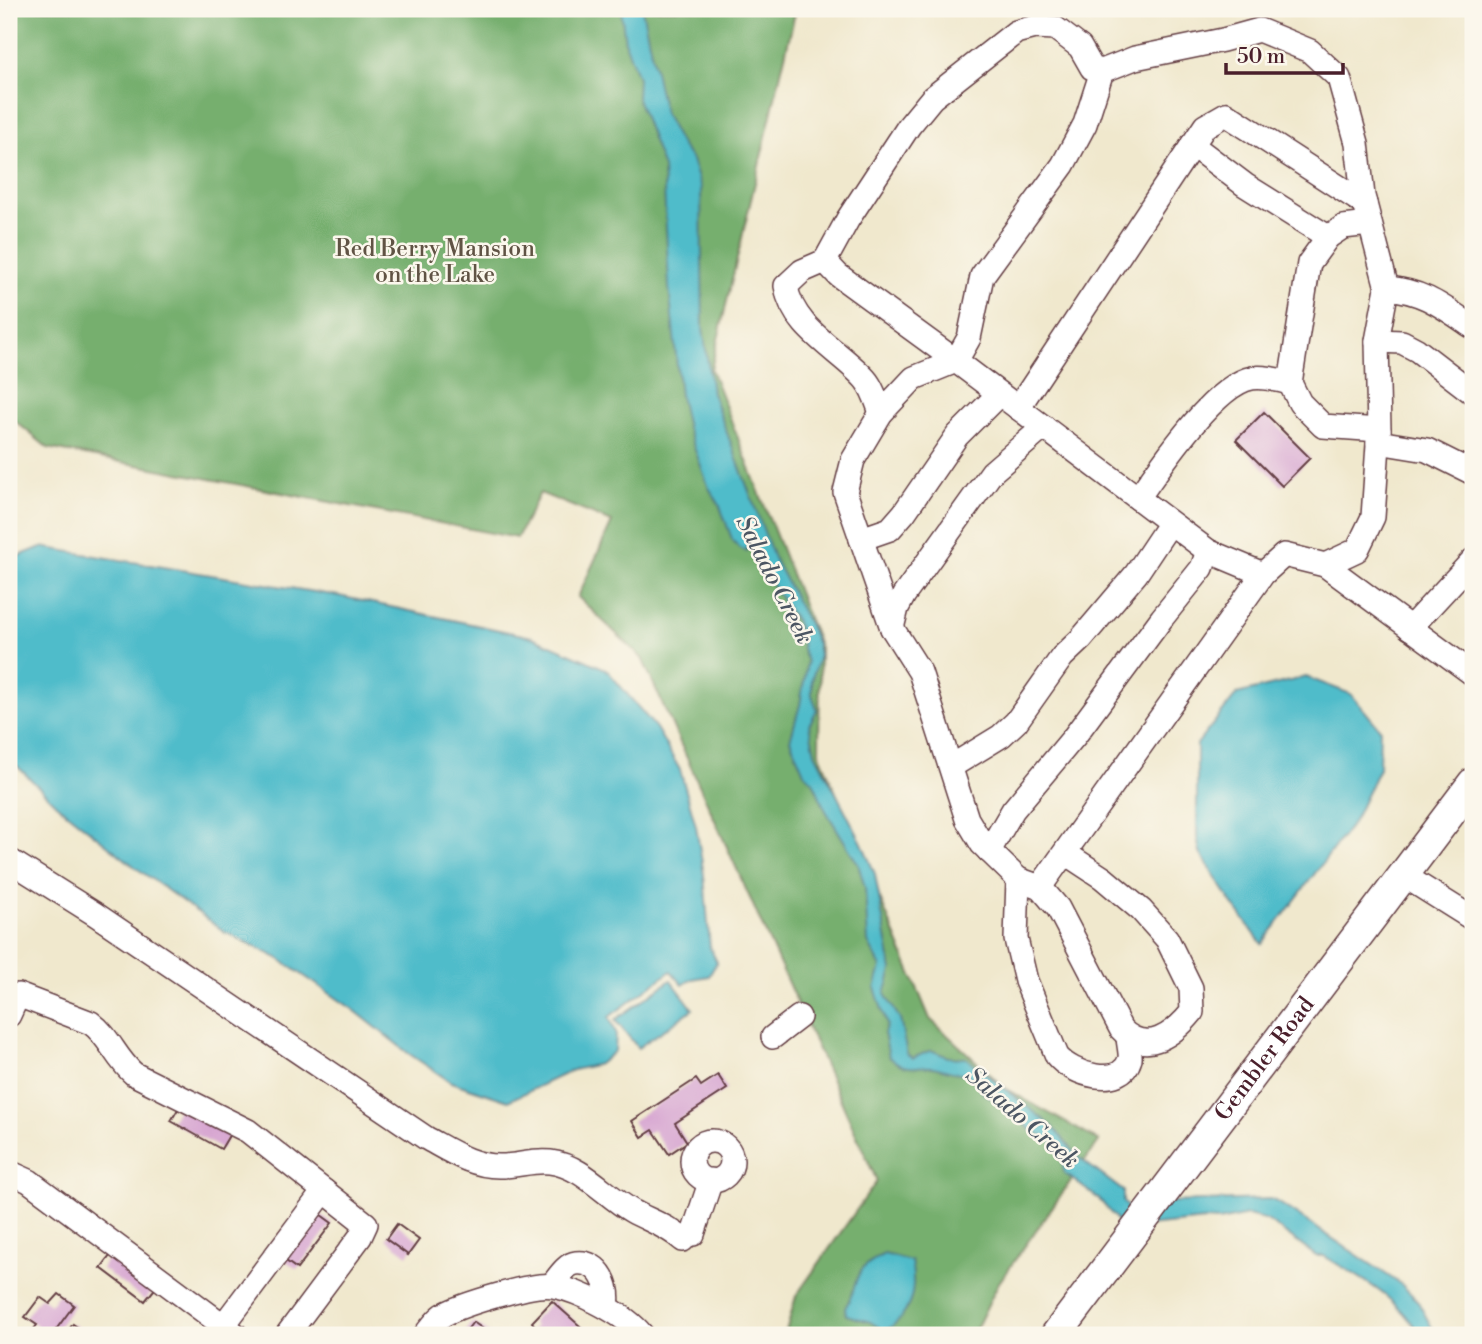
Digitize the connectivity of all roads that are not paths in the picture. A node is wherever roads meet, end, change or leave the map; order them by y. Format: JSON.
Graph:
{"nodes":[{"id":1,"x":1102,"y":71,"type":"junction"},
{"id":2,"x":1192,"y":145,"type":"junction"},
{"id":3,"x":1368,"y":214,"type":"junction"},
{"id":4,"x":1328,"y":237,"type":"junction"},
{"id":5,"x":825,"y":261,"type":"junction"},
{"id":6,"x":1387,"y":288,"type":"junction"},
{"id":7,"x":1473,"y":327,"type":"edge"},
{"id":8,"x":1377,"y":341,"type":"junction"},
{"id":9,"x":956,"y":361,"type":"junction"},
{"id":10,"x":1290,"y":383,"type":"junction"},
{"id":11,"x":1473,"y":393,"type":"edge"},
{"id":12,"x":999,"y":394,"type":"junction"},
{"id":13,"x":1018,"y":408,"type":"junction"},
{"id":14,"x":881,"y":413,"type":"junction"},
{"id":15,"x":1044,"y":427,"type":"junction"},
{"id":16,"x":1379,"y":436,"type":"junction"},
{"id":17,"x":1473,"y":473,"type":"edge"},
{"id":18,"x":1138,"y":498,"type":"junction"},
{"id":19,"x":1170,"y":523,"type":"junction"},
{"id":20,"x":861,"y":539,"type":"junction"},
{"id":21,"x":1208,"y":551,"type":"junction"},
{"id":22,"x":1473,"y":560,"type":"edge"},
{"id":23,"x":1325,"y":565,"type":"junction"},
{"id":24,"x":1264,"y":573,"type":"junction"},
{"id":25,"x":892,"y":628,"type":"junction"},
{"id":26,"x":1410,"y":628,"type":"junction"},
{"id":27,"x":1473,"y":674,"type":"edge"},
{"id":28,"x":952,"y":766,"type":"junction"},
{"id":29,"x":1473,"y":783,"type":"edge"},
{"id":30,"x":989,"y":850,"type":"junction"},
{"id":31,"x":1065,"y":853,"type":"junction"},
{"id":32,"x":9,"y":860,"type":"edge"},
{"id":33,"x":1403,"y":875,"type":"junction"},
{"id":34,"x":1018,"y":879,"type":"junction"},
{"id":35,"x":1040,"y":887,"type":"junction"},
{"id":36,"x":1473,"y":919,"type":"edge"},
{"id":37,"x":12,"y":1000,"type":"edge"},
{"id":38,"x":799,"y":1017,"type":"dead end"},
{"id":39,"x":1128,"y":1036,"type":"junction"},
{"id":40,"x":773,"y":1037,"type":"dead end"},
{"id":41,"x":9,"y":1172,"type":"edge"},
{"id":42,"x":711,"y":1181,"type":"dead end"},
{"id":43,"x":324,"y":1191,"type":"junction"},
{"id":44,"x":552,"y":1285,"type":"junction"},
{"id":45,"x":607,"y":1306,"type":"junction"},
{"id":46,"x":230,"y":1331,"type":"edge"},
{"id":47,"x":287,"y":1335,"type":"edge"},
{"id":48,"x":425,"y":1335,"type":"edge"},
{"id":49,"x":642,"y":1335,"type":"edge"},
{"id":50,"x":1056,"y":1335,"type":"edge"}],
"edges":[{"from":1,"to":3,"type":"lane"},
{"from":1,"to":5,"type":"lane"},
{"from":1,"to":9,"type":"lane"},
{"from":2,"to":3,"type":"lane"},
{"from":2,"to":4,"type":"lane"},
{"from":2,"to":13,"type":"lane"},
{"from":3,"to":4,"type":"lane"},
{"from":3,"to":6,"type":"lane"},
{"from":4,"to":10,"type":"lane"},
{"from":5,"to":9,"type":"lane"},
{"from":5,"to":14,"type":"lane"},
{"from":6,"to":7,"type":"lane"},
{"from":6,"to":8,"type":"lane"},
{"from":8,"to":11,"type":"lane"},
{"from":8,"to":16,"type":"lane"},
{"from":9,"to":12,"type":"lane"},
{"from":9,"to":14,"type":"lane"},
{"from":10,"to":16,"type":"lane"},
{"from":10,"to":18,"type":"lane"},
{"from":12,"to":13,"type":"lane"},
{"from":12,"to":20,"type":"lane"},
{"from":13,"to":15,"type":"lane"},
{"from":14,"to":20,"type":"lane"},
{"from":15,"to":18,"type":"lane"},
{"from":15,"to":25,"type":"lane"},
{"from":16,"to":17,"type":"lane"},
{"from":16,"to":23,"type":"lane"},
{"from":18,"to":19,"type":"lane"},
{"from":19,"to":21,"type":"lane"},
{"from":19,"to":28,"type":"lane"},
{"from":20,"to":25,"type":"lane"},
{"from":21,"to":24,"type":"lane"},
{"from":21,"to":30,"type":"lane"},
{"from":22,"to":26,"type":"lane"},
{"from":23,"to":24,"type":"lane"},
{"from":23,"to":26,"type":"lane"},
{"from":24,"to":31,"type":"lane"},
{"from":25,"to":28,"type":"lane"},
{"from":26,"to":27,"type":"lane"},
{"from":28,"to":30,"type":"lane"},
{"from":29,"to":33,"type":"main road","name":"Gembler Road"},
{"from":30,"to":34,"type":"lane"},
{"from":31,"to":35,"type":"lane"},
{"from":31,"to":39,"type":"lane"},
{"from":32,"to":42,"type":"lane"},
{"from":33,"to":36,"type":"lane"},
{"from":33,"to":50,"type":"main road","name":"Gembler Road"},
{"from":34,"to":35,"type":"lane"},
{"from":34,"to":39,"type":"lane"},
{"from":35,"to":39,"type":"lane"},
{"from":37,"to":43,"type":"lane"},
{"from":38,"to":40,"type":"lane"},
{"from":41,"to":46,"type":"lane"},
{"from":43,"to":46,"type":"lane"},
{"from":43,"to":47,"type":"lane"},
{"from":44,"to":45,"type":"lane"},
{"from":44,"to":45,"type":"lane"},
{"from":44,"to":48,"type":"lane"},
{"from":45,"to":49,"type":"lane"}]}
